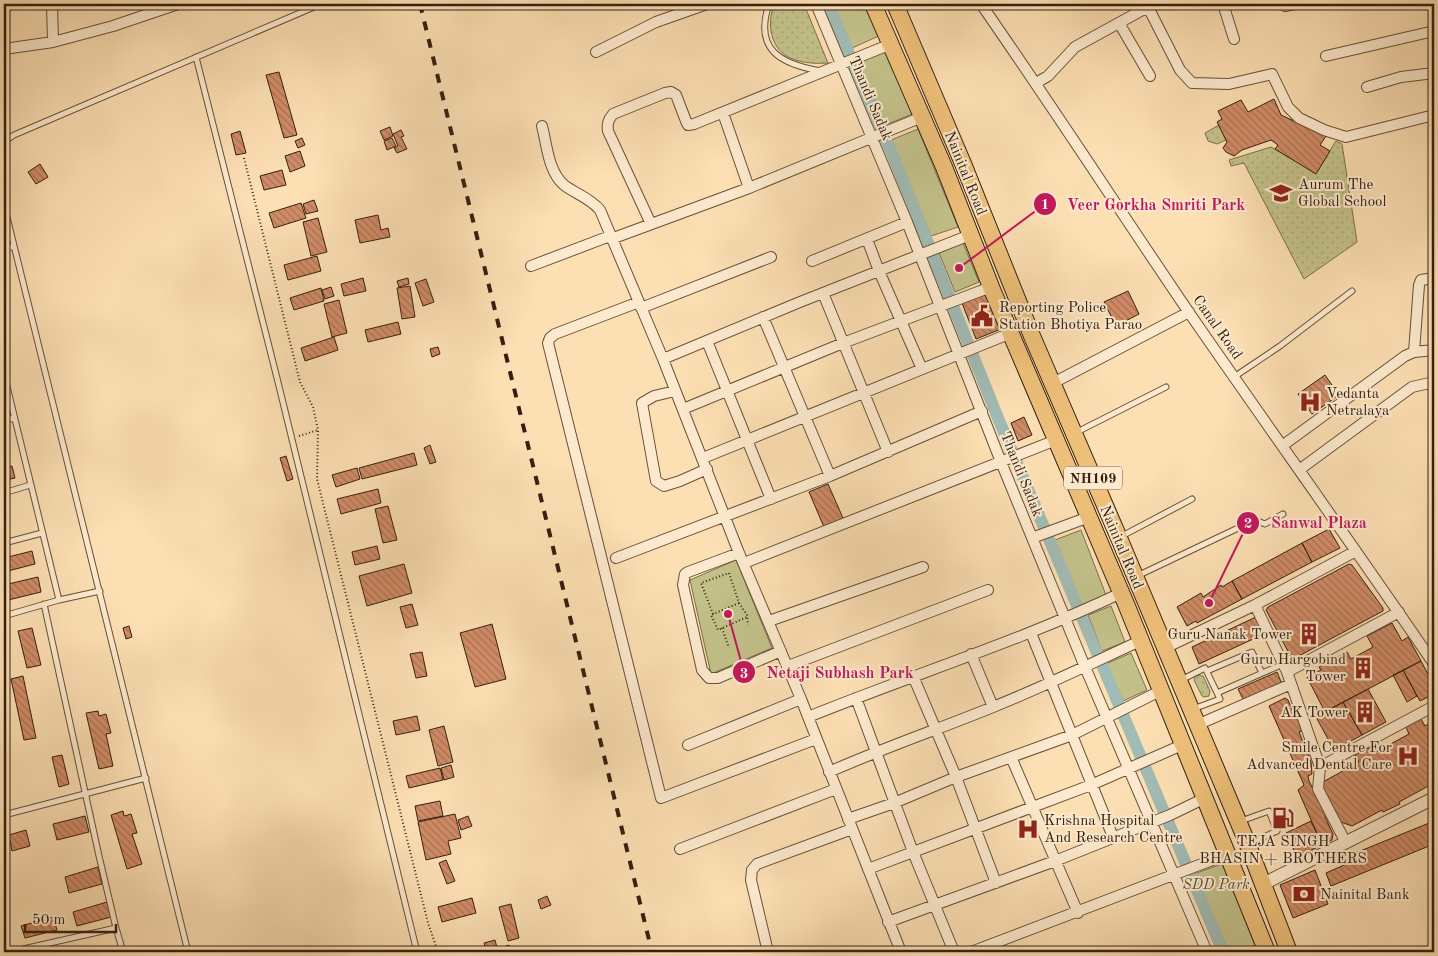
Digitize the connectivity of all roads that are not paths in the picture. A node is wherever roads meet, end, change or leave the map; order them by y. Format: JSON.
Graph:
{"nodes":[{"id":1,"x":52,"y":4,"type":"edge"},
{"id":2,"x":178,"y":4,"type":"edge"},
{"id":3,"x":321,"y":4,"type":"edge"},
{"id":4,"x":707,"y":4,"type":"edge"},
{"id":5,"x":769,"y":4,"type":"edge"},
{"id":6,"x":816,"y":4,"type":"edge"},
{"id":7,"x":874,"y":4,"type":"edge"},
{"id":8,"x":895,"y":4,"type":"edge"},
{"id":9,"x":981,"y":4,"type":"edge"},
{"id":10,"x":1224,"y":4,"type":"edge"},
{"id":11,"x":1119,"y":23,"type":"junction"},
{"id":12,"x":1434,"y":31,"type":"edge"},
{"id":13,"x":1234,"y":39,"type":"dead end"},
{"id":14,"x":53,"y":42,"type":"junction"},
{"id":15,"x":891,"y":44,"type":"junction"},
{"id":16,"x":4,"y":49,"type":"edge"},
{"id":17,"x":596,"y":52,"type":"dead end"},
{"id":18,"x":1326,"y":56,"type":"dead end"},
{"id":19,"x":196,"y":57,"type":"junction"},
{"id":20,"x":843,"y":64,"type":"junction"},
{"id":21,"x":824,"y":71,"type":"junction"},
{"id":22,"x":1434,"y":73,"type":"edge"},
{"id":23,"x":1150,"y":76,"type":"dead end"},
{"id":24,"x":1036,"y":83,"type":"junction"},
{"id":25,"x":1367,"y":87,"type":"dead end"},
{"id":26,"x":723,"y":113,"type":"junction"},
{"id":27,"x":1434,"y":115,"type":"edge"},
{"id":28,"x":922,"y":117,"type":"junction"},
{"id":29,"x":542,"y":126,"type":"dead end"},
{"id":30,"x":878,"y":135,"type":"junction"},
{"id":31,"x":4,"y":142,"type":"edge"},
{"id":32,"x":749,"y":188,"type":"junction"},
{"id":33,"x":4,"y":205,"type":"edge"},
{"id":34,"x":906,"y":222,"type":"junction"},
{"id":35,"x":651,"y":224,"type":"junction"},
{"id":36,"x":970,"y":235,"type":"junction"},
{"id":37,"x":610,"y":237,"type":"junction"},
{"id":38,"x":867,"y":238,"type":"junction"},
{"id":39,"x":14,"y":246,"type":"junction"},
{"id":40,"x":4,"y":248,"type":"edge"},
{"id":41,"x":927,"y":252,"type":"junction"},
{"id":42,"x":771,"y":257,"type":"dead end"},
{"id":43,"x":812,"y":262,"type":"dead end"},
{"id":44,"x":531,"y":266,"type":"dead end"},
{"id":45,"x":879,"y":271,"type":"junction"},
{"id":46,"x":1434,"y":278,"type":"edge"},
{"id":47,"x":991,"y":287,"type":"junction"},
{"id":48,"x":1352,"y":291,"type":"dead end"},
{"id":49,"x":822,"y":293,"type":"junction"},
{"id":50,"x":946,"y":303,"type":"junction"},
{"id":51,"x":640,"y":305,"type":"junction"},
{"id":52,"x":1189,"y":312,"type":"junction"},
{"id":53,"x":763,"y":317,"type":"junction"},
{"id":54,"x":901,"y":321,"type":"junction"},
{"id":55,"x":1029,"y":326,"type":"junction"},
{"id":56,"x":1011,"y":333,"type":"junction"},
{"id":57,"x":707,"y":341,"type":"junction"},
{"id":58,"x":843,"y":343,"type":"junction"},
{"id":59,"x":1434,"y":350,"type":"edge"},
{"id":60,"x":966,"y":351,"type":"junction"},
{"id":61,"x":1414,"y":352,"type":"junction"},
{"id":62,"x":663,"y":359,"type":"junction"},
{"id":63,"x":784,"y":367,"type":"junction"},
{"id":64,"x":922,"y":369,"type":"junction"},
{"id":65,"x":4,"y":374,"type":"edge"},
{"id":66,"x":1234,"y":377,"type":"junction"},
{"id":67,"x":1434,"y":382,"type":"edge"},
{"id":68,"x":1053,"y":383,"type":"junction"},
{"id":69,"x":1166,"y":388,"type":"dead end"},
{"id":70,"x":675,"y":390,"type":"junction"},
{"id":71,"x":727,"y":390,"type":"junction"},
{"id":72,"x":864,"y":394,"type":"junction"},
{"id":73,"x":683,"y":409,"type":"junction"},
{"id":74,"x":982,"y":411,"type":"junction"},
{"id":75,"x":806,"y":417,"type":"junction"},
{"id":76,"x":14,"y":418,"type":"junction"},
{"id":77,"x":4,"y":421,"type":"edge"},
{"id":78,"x":1074,"y":433,"type":"junction"},
{"id":79,"x":747,"y":440,"type":"junction"},
{"id":80,"x":1056,"y":440,"type":"junction"},
{"id":81,"x":1282,"y":446,"type":"junction"},
{"id":82,"x":888,"y":452,"type":"junction"},
{"id":83,"x":703,"y":458,"type":"junction"},
{"id":84,"x":1010,"y":458,"type":"junction"},
{"id":85,"x":707,"y":469,"type":"junction"},
{"id":86,"x":1299,"y":470,"type":"junction"},
{"id":87,"x":830,"y":476,"type":"junction"},
{"id":88,"x":30,"y":486,"type":"junction"},
{"id":89,"x":4,"y":492,"type":"edge"},
{"id":90,"x":771,"y":499,"type":"junction"},
{"id":91,"x":1192,"y":499,"type":"dead end"},
{"id":92,"x":1284,"y":514,"type":"dead end"},
{"id":93,"x":726,"y":517,"type":"junction"},
{"id":94,"x":1089,"y":517,"type":"junction"},
{"id":95,"x":42,"y":533,"type":"junction"},
{"id":96,"x":1042,"y":535,"type":"junction"},
{"id":97,"x":1119,"y":538,"type":"junction"},
{"id":98,"x":4,"y":543,"type":"edge"},
{"id":99,"x":1356,"y":551,"type":"junction"},
{"id":100,"x":739,"y":553,"type":"junction"},
{"id":101,"x":616,"y":558,"type":"dead end"},
{"id":102,"x":744,"y":564,"type":"junction"},
{"id":103,"x":923,"y":567,"type":"dead end"},
{"id":104,"x":1135,"y":576,"type":"junction"},
{"id":105,"x":988,"y":590,"type":"dead end"},
{"id":106,"x":100,"y":591,"type":"junction"},
{"id":107,"x":1121,"y":593,"type":"junction"},
{"id":108,"x":59,"y":600,"type":"junction"},
{"id":109,"x":44,"y":604,"type":"junction"},
{"id":110,"x":1255,"y":605,"type":"junction"},
{"id":111,"x":1399,"y":612,"type":"junction"},
{"id":112,"x":4,"y":616,"type":"edge"},
{"id":113,"x":1065,"y":618,"type":"junction"},
{"id":114,"x":769,"y":621,"type":"junction"},
{"id":115,"x":1031,"y":633,"type":"junction"},
{"id":116,"x":1140,"y":641,"type":"junction"},
{"id":117,"x":1165,"y":648,"type":"junction"},
{"id":118,"x":781,"y":650,"type":"junction"},
{"id":119,"x":972,"y":654,"type":"junction"},
{"id":120,"x":1434,"y":664,"type":"edge"},
{"id":121,"x":788,"y":666,"type":"junction"},
{"id":122,"x":1085,"y":668,"type":"junction"},
{"id":123,"x":1285,"y":668,"type":"junction"},
{"id":124,"x":1207,"y":672,"type":"junction"},
{"id":125,"x":1262,"y":673,"type":"junction"},
{"id":126,"x":913,"y":676,"type":"junction"},
{"id":127,"x":1050,"y":682,"type":"junction"},
{"id":128,"x":1179,"y":682,"type":"junction"},
{"id":129,"x":1292,"y":686,"type":"junction"},
{"id":130,"x":1162,"y":690,"type":"junction"},
{"id":131,"x":1217,"y":693,"type":"junction"},
{"id":132,"x":856,"y":698,"type":"junction"},
{"id":133,"x":801,"y":699,"type":"junction"},
{"id":134,"x":1434,"y":706,"type":"edge"},
{"id":135,"x":993,"y":707,"type":"junction"},
{"id":136,"x":1112,"y":715,"type":"junction"},
{"id":137,"x":808,"y":717,"type":"junction"},
{"id":138,"x":1194,"y":717,"type":"junction"},
{"id":139,"x":936,"y":728,"type":"junction"},
{"id":140,"x":1072,"y":735,"type":"junction"},
{"id":141,"x":816,"y":739,"type":"junction"},
{"id":142,"x":688,"y":745,"type":"dead end"},
{"id":143,"x":1182,"y":745,"type":"junction"},
{"id":144,"x":875,"y":751,"type":"junction"},
{"id":145,"x":1011,"y":757,"type":"junction"},
{"id":146,"x":1138,"y":765,"type":"junction"},
{"id":147,"x":1320,"y":767,"type":"junction"},
{"id":148,"x":830,"y":772,"type":"junction"},
{"id":149,"x":956,"y":777,"type":"junction"},
{"id":150,"x":146,"y":778,"type":"junction"},
{"id":151,"x":1091,"y":785,"type":"junction"},
{"id":152,"x":836,"y":789,"type":"junction"},
{"id":153,"x":1224,"y":790,"type":"junction"},
{"id":154,"x":85,"y":794,"type":"junction"},
{"id":155,"x":1206,"y":798,"type":"junction"},
{"id":156,"x":1434,"y":798,"type":"edge"},
{"id":157,"x":894,"y":803,"type":"junction"},
{"id":158,"x":1033,"y":807,"type":"junction"},
{"id":159,"x":4,"y":815,"type":"edge"},
{"id":160,"x":1156,"y":821,"type":"junction"},
{"id":161,"x":1238,"y":822,"type":"junction"},
{"id":162,"x":850,"y":824,"type":"junction"},
{"id":163,"x":975,"y":829,"type":"junction"},
{"id":164,"x":1113,"y":837,"type":"junction"},
{"id":165,"x":1346,"y":842,"type":"junction"},
{"id":166,"x":1247,"y":844,"type":"junction"},
{"id":167,"x":680,"y":848,"type":"dead end"},
{"id":168,"x":913,"y":852,"type":"junction"},
{"id":169,"x":1228,"y":854,"type":"junction"},
{"id":170,"x":1055,"y":861,"type":"junction"},
{"id":171,"x":868,"y":869,"type":"junction"},
{"id":172,"x":1174,"y":875,"type":"junction"},
{"id":173,"x":996,"y":883,"type":"junction"},
{"id":174,"x":1263,"y":884,"type":"junction"},
{"id":175,"x":935,"y":904,"type":"junction"},
{"id":176,"x":1078,"y":912,"type":"junction"},
{"id":177,"x":888,"y":922,"type":"junction"},
{"id":178,"x":116,"y":928,"type":"junction"},
{"id":179,"x":10,"y":952,"type":"edge"},
{"id":180,"x":123,"y":952,"type":"edge"},
{"id":181,"x":188,"y":952,"type":"edge"},
{"id":182,"x":417,"y":952,"type":"edge"},
{"id":183,"x":768,"y":952,"type":"edge"},
{"id":184,"x":900,"y":952,"type":"edge"},
{"id":185,"x":954,"y":952,"type":"edge"},
{"id":186,"x":971,"y":952,"type":"edge"},
{"id":187,"x":1207,"y":952,"type":"edge"},
{"id":188,"x":1267,"y":952,"type":"edge"},
{"id":189,"x":1289,"y":952,"type":"edge"}],
"edges":[{"from":1,"to":14,"type":"street"},
{"from":2,"to":14,"type":"street"},
{"from":3,"to":19,"type":"lane"},
{"from":4,"to":17,"type":"street"},
{"from":5,"to":21,"type":"lane"},
{"from":6,"to":20,"type":"street","name":"Thandi Sadak"},
{"from":7,"to":15,"type":"highway","name":"Nainital Road","number":"NH109"},
{"from":8,"to":55,"type":"highway","name":"Nainital Road","number":"NH109"},
{"from":9,"to":24,"type":"street","name":"Canal Road"},
{"from":10,"to":13,"type":"street"},
{"from":11,"to":23,"type":"street"},
{"from":11,"to":24,"type":"street"},
{"from":11,"to":27,"type":"street"},
{"from":12,"to":18,"type":"street"},
{"from":14,"to":16,"type":"street"},
{"from":15,"to":20,"type":"street"},
{"from":15,"to":28,"type":"highway","name":"Nainital Road","number":"NH109"},
{"from":19,"to":31,"type":"lane"},
{"from":19,"to":182,"type":"lane"},
{"from":20,"to":21,"type":"street"},
{"from":20,"to":30,"type":"street","name":"Thandi Sadak"},
{"from":21,"to":26,"type":"street"},
{"from":22,"to":25,"type":"street"},
{"from":24,"to":52,"type":"street","name":"Canal Road"},
{"from":26,"to":32,"type":"street"},
{"from":26,"to":35,"type":"street"},
{"from":28,"to":30,"type":"street"},
{"from":28,"to":36,"type":"highway","name":"Nainital Road","number":"NH109"},
{"from":29,"to":37,"type":"street"},
{"from":30,"to":32,"type":"street"},
{"from":30,"to":34,"type":"street","name":"Thandi Sadak"},
{"from":32,"to":35,"type":"street"},
{"from":33,"to":39,"type":"lane"},
{"from":34,"to":38,"type":"street"},
{"from":34,"to":41,"type":"street","name":"Thandi Sadak"},
{"from":35,"to":37,"type":"street"},
{"from":36,"to":41,"type":"street"},
{"from":36,"to":47,"type":"highway","name":"Nainital Road","number":"NH109"},
{"from":37,"to":44,"type":"street"},
{"from":37,"to":51,"type":"street"},
{"from":38,"to":43,"type":"street"},
{"from":38,"to":45,"type":"street"},
{"from":39,"to":40,"type":"lane"},
{"from":39,"to":106,"type":"lane"},
{"from":41,"to":45,"type":"street"},
{"from":41,"to":50,"type":"street","name":"Thandi Sadak"},
{"from":42,"to":51,"type":"street"},
{"from":45,"to":49,"type":"street"},
{"from":45,"to":54,"type":"street"},
{"from":46,"to":61,"type":"street"},
{"from":47,"to":50,"type":"street"},
{"from":47,"to":56,"type":"highway","name":"Nainital Road","number":"NH109"},
{"from":48,"to":66,"type":"lane"},
{"from":49,"to":53,"type":"street"},
{"from":49,"to":58,"type":"street"},
{"from":50,"to":54,"type":"street"},
{"from":50,"to":60,"type":"street","name":"Thandi Sadak"},
{"from":51,"to":62,"type":"street"},
{"from":51,"to":141,"type":"street"},
{"from":52,"to":66,"type":"street","name":"Canal Road"},
{"from":52,"to":68,"type":"street"},
{"from":53,"to":57,"type":"street"},
{"from":53,"to":63,"type":"street"},
{"from":54,"to":58,"type":"street"},
{"from":54,"to":64,"type":"street"},
{"from":55,"to":56,"type":"highway"},
{"from":55,"to":68,"type":"highway","name":"Nainital Road","number":"NH109"},
{"from":56,"to":60,"type":"street"},
{"from":56,"to":80,"type":"highway","name":"Nainital Road","number":"NH109"},
{"from":57,"to":62,"type":"street"},
{"from":57,"to":71,"type":"street"},
{"from":58,"to":63,"type":"street"},
{"from":58,"to":72,"type":"street"},
{"from":59,"to":61,"type":"street"},
{"from":60,"to":64,"type":"street"},
{"from":60,"to":74,"type":"street","name":"Thandi Sadak"},
{"from":61,"to":81,"type":"street"},
{"from":62,"to":70,"type":"street"},
{"from":63,"to":71,"type":"street"},
{"from":63,"to":75,"type":"street"},
{"from":64,"to":72,"type":"street"},
{"from":65,"to":76,"type":"lane"},
{"from":66,"to":81,"type":"street","name":"Canal Road"},
{"from":67,"to":86,"type":"street"},
{"from":68,"to":78,"type":"highway","name":"Nainital Road","number":"NH109"},
{"from":69,"to":78,"type":"lane"},
{"from":70,"to":73,"type":"street"},
{"from":70,"to":85,"type":"street"},
{"from":71,"to":73,"type":"street"},
{"from":71,"to":79,"type":"street"},
{"from":72,"to":75,"type":"street"},
{"from":72,"to":82,"type":"street"},
{"from":73,"to":83,"type":"street"},
{"from":74,"to":82,"type":"street"},
{"from":74,"to":84,"type":"street","name":"Thandi Sadak"},
{"from":75,"to":79,"type":"street"},
{"from":75,"to":87,"type":"street"},
{"from":76,"to":77,"type":"lane"},
{"from":76,"to":88,"type":"lane"},
{"from":78,"to":97,"type":"highway","name":"Nainital Road","number":"NH109"},
{"from":79,"to":83,"type":"street"},
{"from":79,"to":90,"type":"street"},
{"from":80,"to":84,"type":"street"},
{"from":80,"to":94,"type":"highway","name":"Nainital Road","number":"NH109"},
{"from":81,"to":86,"type":"street","name":"Canal Road"},
{"from":82,"to":87,"type":"street"},
{"from":83,"to":85,"type":"street"},
{"from":84,"to":96,"type":"street","name":"Thandi Sadak"},
{"from":84,"to":102,"type":"street"},
{"from":85,"to":93,"type":"street"},
{"from":86,"to":99,"type":"street","name":"Canal Road"},
{"from":87,"to":90,"type":"street"},
{"from":88,"to":89,"type":"lane"},
{"from":88,"to":95,"type":"lane"},
{"from":90,"to":93,"type":"street"},
{"from":91,"to":97,"type":"lane"},
{"from":92,"to":104,"type":"lane"},
{"from":93,"to":100,"type":"street"},
{"from":93,"to":101,"type":"street"},
{"from":94,"to":96,"type":"street"},
{"from":94,"to":107,"type":"highway","name":"Nainital Road","number":"NH109"},
{"from":95,"to":98,"type":"lane"},
{"from":95,"to":108,"type":"lane"},
{"from":96,"to":113,"type":"street","name":"Thandi Sadak"},
{"from":97,"to":104,"type":"highway","name":"Nainital Road","number":"NH109"},
{"from":99,"to":110,"type":"street"},
{"from":99,"to":111,"type":"street","name":"Canal Road"},
{"from":100,"to":102,"type":"street"},
{"from":100,"to":118,"type":"street"},
{"from":102,"to":114,"type":"street"},
{"from":103,"to":114,"type":"street"},
{"from":104,"to":117,"type":"highway","name":"Nainital Road","number":"NH109"},
{"from":105,"to":121,"type":"street"},
{"from":106,"to":108,"type":"lane"},
{"from":106,"to":150,"type":"lane"},
{"from":107,"to":113,"type":"street"},
{"from":107,"to":116,"type":"highway","name":"Nainital Road","number":"NH109"},
{"from":108,"to":109,"type":"lane"},
{"from":109,"to":112,"type":"lane"},
{"from":109,"to":154,"type":"lane"},
{"from":110,"to":117,"type":"street"},
{"from":110,"to":123,"type":"street"},
{"from":111,"to":120,"type":"street","name":"Canal Road"},
{"from":111,"to":123,"type":"street"},
{"from":113,"to":115,"type":"street"},
{"from":113,"to":122,"type":"street","name":"Thandi Sadak"},
{"from":114,"to":118,"type":"street"},
{"from":115,"to":119,"type":"street"},
{"from":115,"to":127,"type":"street"},
{"from":116,"to":122,"type":"street"},
{"from":116,"to":130,"type":"highway","name":"Nainital Road","number":"NH109"},
{"from":117,"to":128,"type":"highway","name":"Nainital Road","number":"NH109"},
{"from":118,"to":121,"type":"street"},
{"from":119,"to":126,"type":"street"},
{"from":119,"to":135,"type":"street"},
{"from":121,"to":133,"type":"street"},
{"from":122,"to":127,"type":"street"},
{"from":122,"to":136,"type":"street","name":"Thandi Sadak"},
{"from":123,"to":125,"type":"lane"},
{"from":123,"to":129,"type":"street"},
{"from":124,"to":125,"type":"lane"},
{"from":124,"to":128,"type":"lane"},
{"from":124,"to":131,"type":"lane"},
{"from":125,"to":131,"type":"lane"},
{"from":126,"to":132,"type":"street"},
{"from":126,"to":139,"type":"street"},
{"from":127,"to":135,"type":"street"},
{"from":127,"to":140,"type":"street"},
{"from":128,"to":130,"type":"highway"},
{"from":128,"to":138,"type":"highway","name":"Nainital Road","number":"NH109"},
{"from":129,"to":138,"type":"street"},
{"from":129,"to":147,"type":"street"},
{"from":130,"to":136,"type":"street"},
{"from":130,"to":143,"type":"highway","name":"Nainital Road","number":"NH109"},
{"from":131,"to":138,"type":"lane"},
{"from":132,"to":137,"type":"street"},
{"from":132,"to":144,"type":"street"},
{"from":133,"to":137,"type":"street"},
{"from":133,"to":142,"type":"street"},
{"from":134,"to":147,"type":"street"},
{"from":135,"to":139,"type":"street"},
{"from":136,"to":140,"type":"street"},
{"from":136,"to":146,"type":"street","name":"Thandi Sadak"},
{"from":137,"to":141,"type":"street"},
{"from":138,"to":153,"type":"highway","name":"Nainital Road","number":"NH109"},
{"from":139,"to":144,"type":"street"},
{"from":139,"to":149,"type":"street"},
{"from":140,"to":145,"type":"street"},
{"from":140,"to":151,"type":"street"},
{"from":141,"to":148,"type":"street"},
{"from":143,"to":146,"type":"street"},
{"from":143,"to":155,"type":"highway","name":"Nainital Road","number":"NH109"},
{"from":144,"to":148,"type":"street"},
{"from":144,"to":157,"type":"street"},
{"from":145,"to":149,"type":"street"},
{"from":145,"to":158,"type":"street"},
{"from":146,"to":151,"type":"street"},
{"from":146,"to":160,"type":"street","name":"Thandi Sadak"},
{"from":147,"to":165,"type":"street"},
{"from":148,"to":152,"type":"street"},
{"from":149,"to":157,"type":"street"},
{"from":149,"to":163,"type":"street"},
{"from":150,"to":154,"type":"lane"},
{"from":150,"to":181,"type":"lane"},
{"from":151,"to":158,"type":"street"},
{"from":151,"to":164,"type":"street"},
{"from":152,"to":162,"type":"street"},
{"from":152,"to":167,"type":"street"},
{"from":153,"to":155,"type":"highway"},
{"from":153,"to":161,"type":"highway","name":"Nainital Road","number":"NH109"},
{"from":154,"to":159,"type":"lane"},
{"from":154,"to":178,"type":"lane"},
{"from":155,"to":160,"type":"street"},
{"from":155,"to":169,"type":"highway","name":"Nainital Road","number":"NH109"},
{"from":156,"to":165,"type":"street"},
{"from":157,"to":162,"type":"street"},
{"from":157,"to":168,"type":"street"},
{"from":158,"to":163,"type":"street"},
{"from":158,"to":170,"type":"street"},
{"from":160,"to":164,"type":"street"},
{"from":160,"to":172,"type":"street","name":"Thandi Sadak"},
{"from":161,"to":166,"type":"highway","name":"Nainital Road","number":"NH109"},
{"from":161,"to":166,"type":"lane"},
{"from":162,"to":171,"type":"street"},
{"from":162,"to":183,"type":"street"},
{"from":163,"to":168,"type":"street"},
{"from":163,"to":173,"type":"street"},
{"from":164,"to":170,"type":"street"},
{"from":165,"to":174,"type":"street"},
{"from":166,"to":174,"type":"highway","name":"Nainital Road","number":"NH109"},
{"from":168,"to":171,"type":"street"},
{"from":168,"to":175,"type":"street"},
{"from":169,"to":172,"type":"street"},
{"from":169,"to":188,"type":"highway","name":"Nainital Road","number":"NH109"},
{"from":170,"to":173,"type":"street"},
{"from":170,"to":176,"type":"street"},
{"from":171,"to":177,"type":"street"},
{"from":172,"to":176,"type":"street"},
{"from":172,"to":187,"type":"street","name":"Thandi Sadak"},
{"from":173,"to":175,"type":"street"},
{"from":174,"to":189,"type":"highway","name":"Nainital Road","number":"NH109"},
{"from":175,"to":177,"type":"street"},
{"from":175,"to":185,"type":"street"},
{"from":176,"to":186,"type":"street"},
{"from":177,"to":184,"type":"street"},
{"from":178,"to":179,"type":"lane"},
{"from":178,"to":180,"type":"lane"}]}
